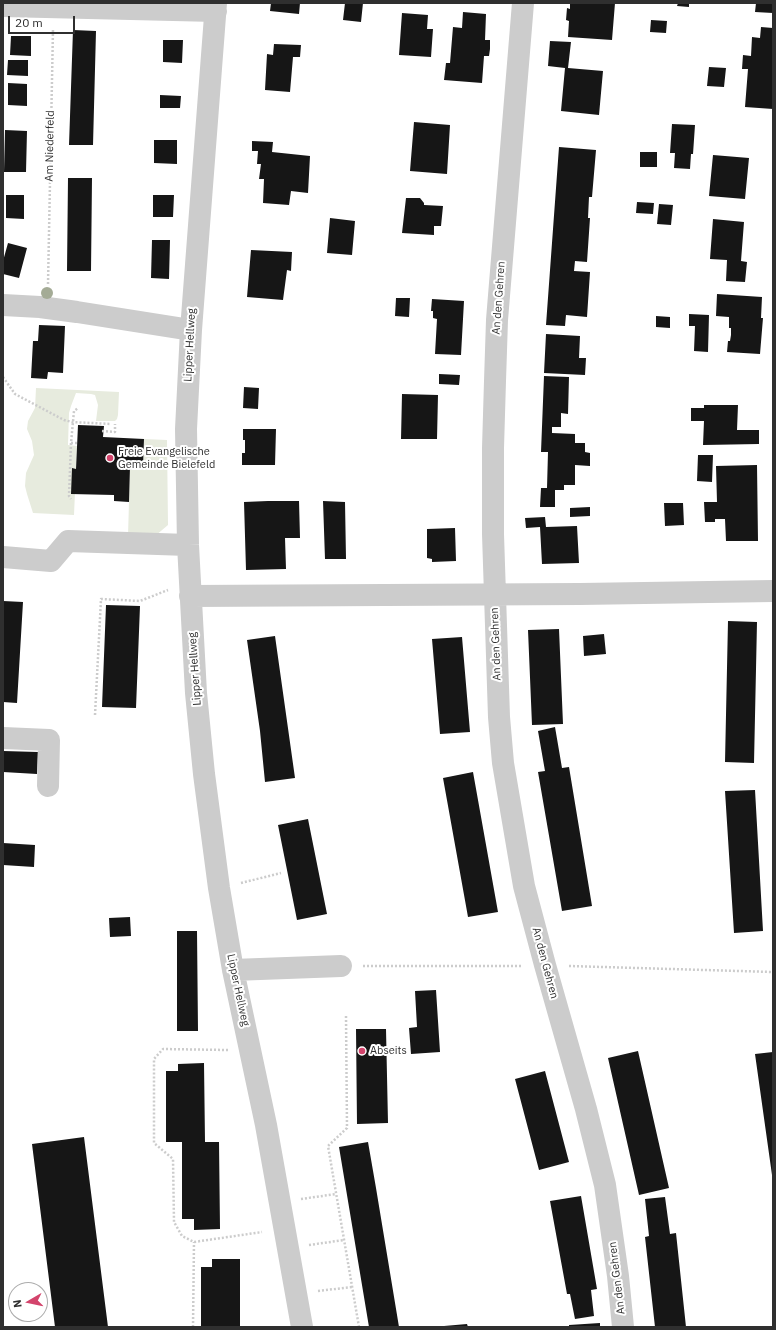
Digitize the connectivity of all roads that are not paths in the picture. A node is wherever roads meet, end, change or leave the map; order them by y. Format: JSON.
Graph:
{"nodes":[{"id":1,"x":523,"y":3,"type":"edge"},
{"id":2,"x":3,"y":6,"type":"edge"},
{"id":3,"x":216,"y":7,"type":"edge"},
{"id":4,"x":3,"y":305,"type":"edge"},
{"id":5,"x":191,"y":330,"type":"junction"},
{"id":6,"x":188,"y":545,"type":"junction"},
{"id":7,"x":3,"y":558,"type":"edge"},
{"id":8,"x":190,"y":588,"type":"junction"},
{"id":9,"x":773,"y":591,"type":"edge"},
{"id":10,"x":494,"y":595,"type":"junction"},
{"id":11,"x":3,"y":738,"type":"edge"},
{"id":12,"x":48,"y":786,"type":"dead end"},
{"id":13,"x":341,"y":966,"type":"dead end"},
{"id":14,"x":233,"y":970,"type":"junction"},
{"id":15,"x":302,"y":1327,"type":"edge"},
{"id":16,"x":623,"y":1327,"type":"edge"}],
"edges":[{"from":1,"to":10,"type":"street","name":"An den Gehren"},
{"from":2,"to":3,"type":"street"},
{"from":3,"to":5,"type":"street","name":"Lipper Hellweg"},
{"from":4,"to":5,"type":"street"},
{"from":5,"to":6,"type":"street","name":"Lipper Hellweg"},
{"from":6,"to":7,"type":"street"},
{"from":6,"to":8,"type":"street","name":"Lipper Hellweg"},
{"from":8,"to":10,"type":"street","name":"An den Gehren"},
{"from":8,"to":14,"type":"street","name":"Lipper Hellweg"},
{"from":9,"to":10,"type":"street","name":"An den Gehren"},
{"from":10,"to":16,"type":"street","name":"An den Gehren"},
{"from":11,"to":12,"type":"street"},
{"from":13,"to":14,"type":"street"},
{"from":14,"to":15,"type":"street","name":"Lipper Hellweg"}]}
